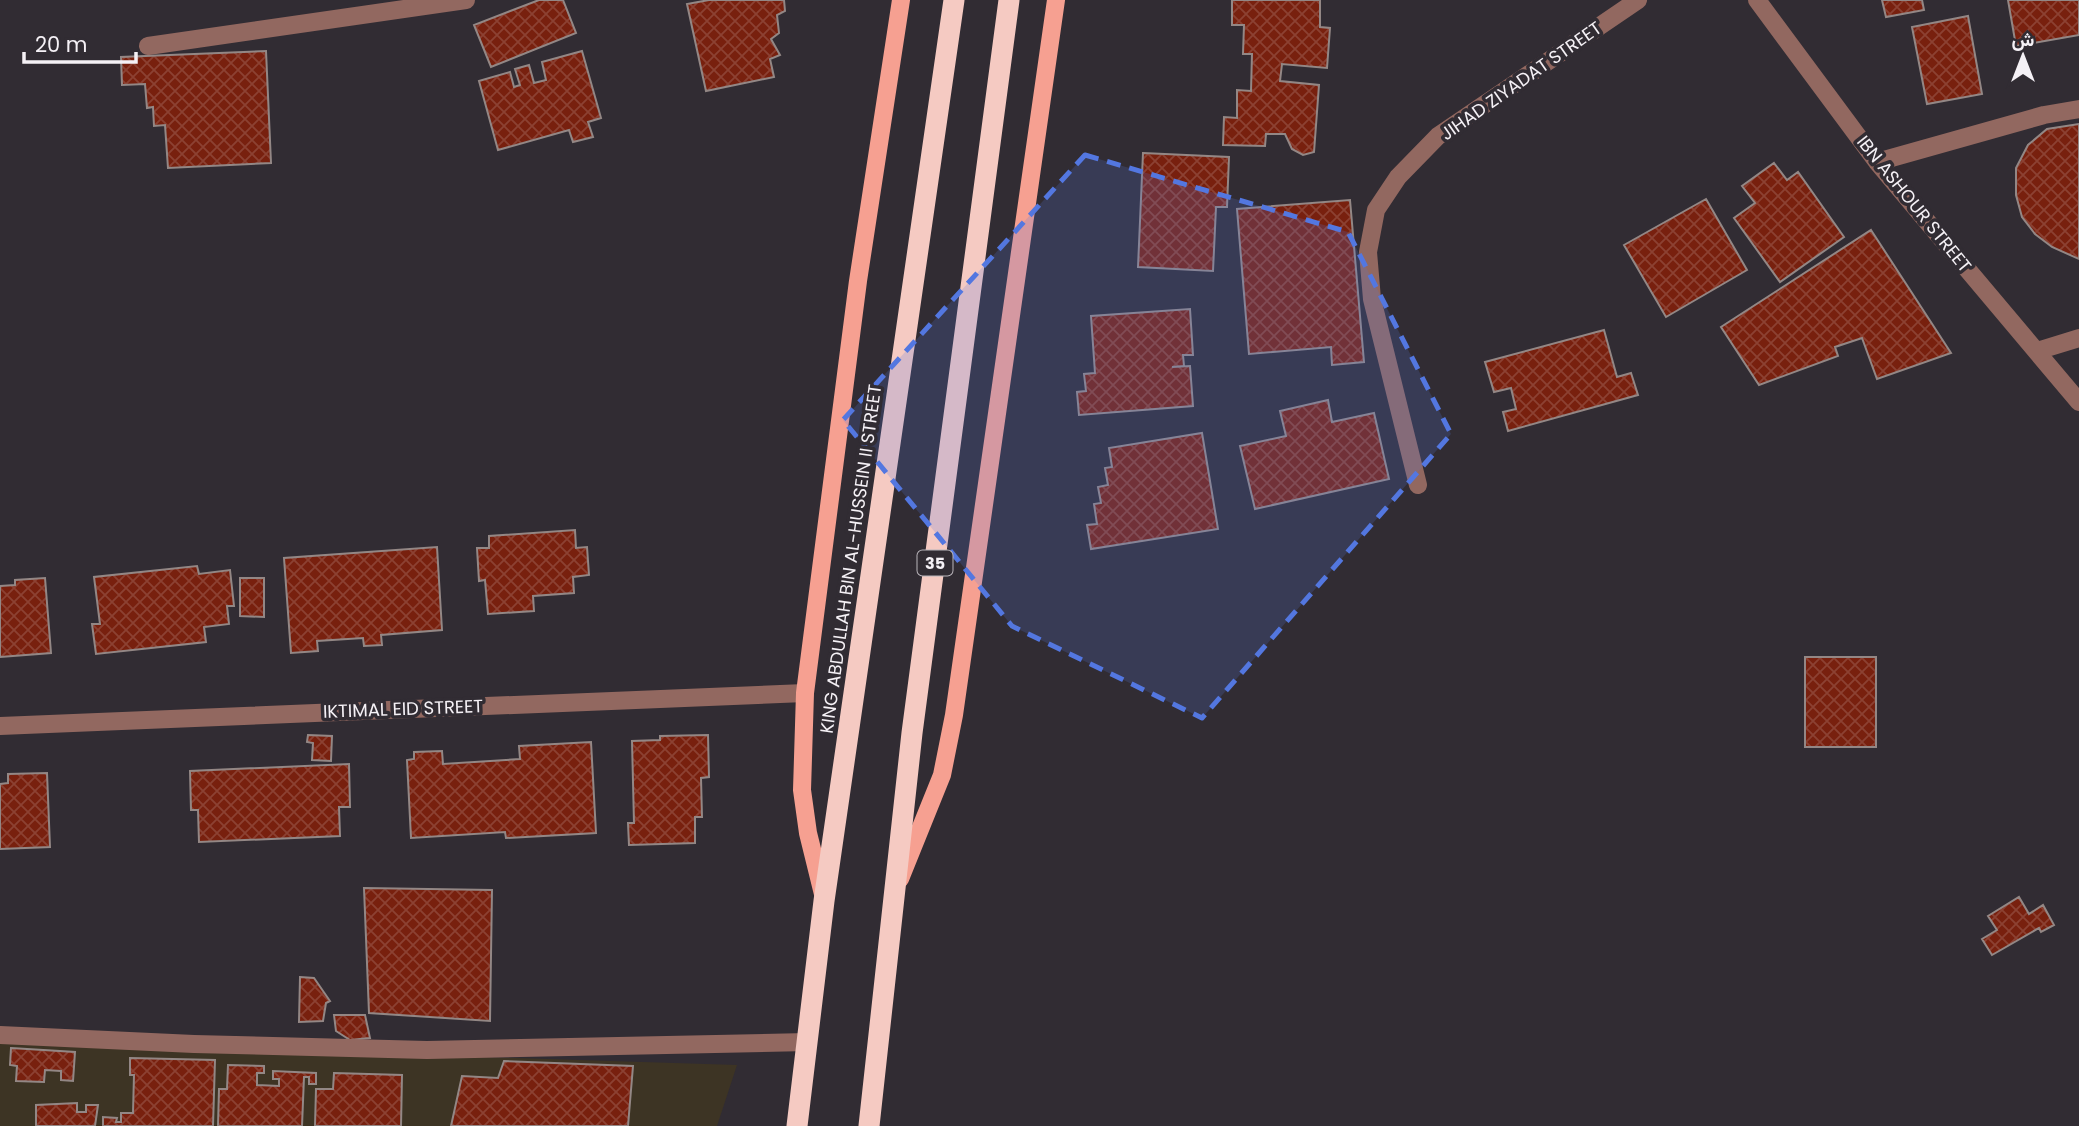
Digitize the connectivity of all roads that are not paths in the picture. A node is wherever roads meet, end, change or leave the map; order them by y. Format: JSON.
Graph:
{"nodes":[{"id":1,"x":467,"y":0,"type":"edge"},
{"id":2,"x":901,"y":0,"type":"edge"},
{"id":3,"x":954,"y":0,"type":"edge"},
{"id":4,"x":1009,"y":0,"type":"edge"},
{"id":5,"x":1056,"y":0,"type":"edge"},
{"id":6,"x":1638,"y":0,"type":"edge"},
{"id":7,"x":1758,"y":0,"type":"edge"},
{"id":8,"x":148,"y":46,"type":"dead end"},
{"id":9,"x":2079,"y":109,"type":"edge"},
{"id":10,"x":1877,"y":162,"type":"junction"},
{"id":11,"x":2079,"y":338,"type":"edge"},
{"id":12,"x":2037,"y":351,"type":"junction"},
{"id":13,"x":2079,"y":402,"type":"edge"},
{"id":14,"x":1418,"y":485,"type":"dead end"},
{"id":15,"x":806,"y":693,"type":"junction"},
{"id":16,"x":0,"y":726,"type":"edge"},
{"id":17,"x":895,"y":892,"type":"junction"},
{"id":18,"x":824,"y":901,"type":"junction"},
{"id":19,"x":0,"y":1035,"type":"edge"},
{"id":20,"x":808,"y":1042,"type":"junction"},
{"id":21,"x":804,"y":1077,"type":"junction"},
{"id":22,"x":782,"y":1126,"type":"edge"},
{"id":23,"x":797,"y":1126,"type":"edge"},
{"id":24,"x":869,"y":1126,"type":"edge"}],
"edges":[{"from":1,"to":8,"type":"street"},
{"from":2,"to":15,"type":"main road"},
{"from":3,"to":18,"type":"highway","name":"KING ABDULLAH BIN AL-HUSSEIN II STREET"},
{"from":4,"to":17,"type":"highway","number":"35"},
{"from":5,"to":17,"type":"main road"},
{"from":6,"to":14,"type":"street","name":"JIHAD ZIYADAT STREET"},
{"from":7,"to":10,"type":"street","name":"IBN ASHOUR STREET"},
{"from":9,"to":10,"type":"street"},
{"from":10,"to":12,"type":"street","name":"IBN ASHOUR STREET"},
{"from":11,"to":12,"type":"street"},
{"from":12,"to":13,"type":"street","name":"IBN ASHOUR STREET"},
{"from":15,"to":16,"type":"street","name":"IKTIMAL EID STREET"},
{"from":15,"to":18,"type":"main road"},
{"from":17,"to":24,"type":"highway","number":"35"},
{"from":18,"to":20,"type":"highway","name":"KING ABDULLAH BIN AL-HUSSEIN II STREET"},
{"from":19,"to":20,"type":"street"},
{"from":20,"to":21,"type":"highway","name":"KING ABDULLAH BIN AL-HUSSEIN II STREET"},
{"from":21,"to":22,"type":"highway"},
{"from":21,"to":23,"type":"highway","name":"KING ABDULLAH BIN AL-HUSSEIN II STREET"}]}
